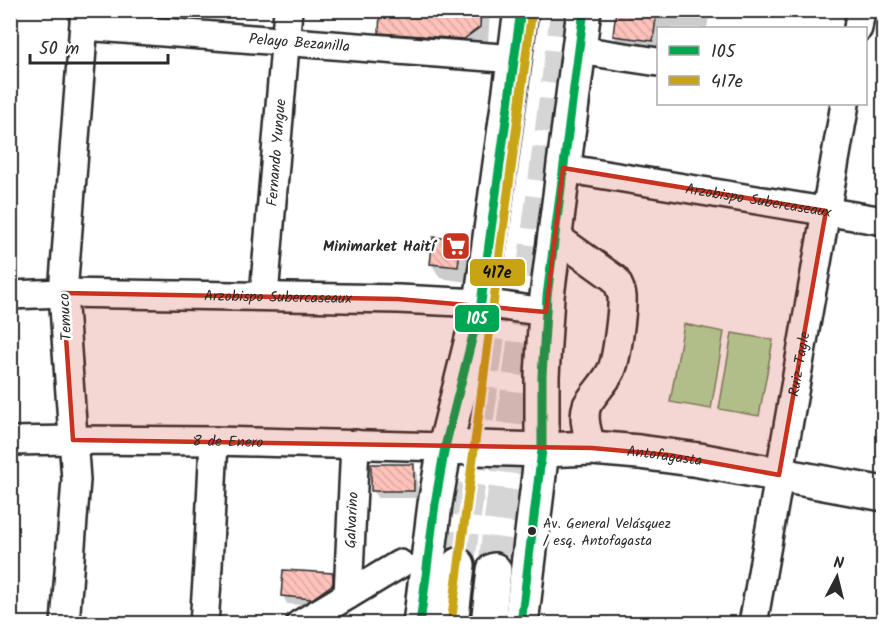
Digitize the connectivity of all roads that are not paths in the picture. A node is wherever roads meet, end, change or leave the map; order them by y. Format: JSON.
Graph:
{"nodes":[{"id":1,"x":288,"y":10,"type":"edge"},
{"id":2,"x":521,"y":10,"type":"edge"},
{"id":3,"x":584,"y":10,"type":"edge"},
{"id":4,"x":861,"y":10,"type":"edge"},
{"id":5,"x":85,"y":18,"type":"edge"},
{"id":6,"x":858,"y":27,"type":"edge"},
{"id":7,"x":286,"y":42,"type":"junction"},
{"id":8,"x":579,"y":50,"type":"junction"},
{"id":9,"x":515,"y":59,"type":"junction"},
{"id":10,"x":657,"y":62,"type":"edge"},
{"id":11,"x":845,"y":105,"type":"edge"},
{"id":12,"x":563,"y":168,"type":"junction"},
{"id":13,"x":826,"y":211,"type":"junction"},
{"id":14,"x":884,"y":221,"type":"edge"},
{"id":15,"x":555,"y":236,"type":"junction"},
{"id":16,"x":63,"y":293,"type":"junction"},
{"id":17,"x":10,"y":295,"type":"edge"},
{"id":18,"x":264,"y":296,"type":"junction"},
{"id":19,"x":481,"y":303,"type":"junction"},
{"id":20,"x":546,"y":312,"type":"junction"},
{"id":21,"x":542,"y":416,"type":"junction"},
{"id":22,"x":73,"y":440,"type":"junction"},
{"id":23,"x":10,"y":441,"type":"edge"},
{"id":24,"x":214,"y":441,"type":"junction"},
{"id":25,"x":355,"y":444,"type":"junction"},
{"id":26,"x":445,"y":447,"type":"junction"},
{"id":27,"x":591,"y":448,"type":"junction"},
{"id":28,"x":542,"y":450,"type":"junction"},
{"id":29,"x":779,"y":475,"type":"junction"},
{"id":30,"x":884,"y":494,"type":"edge"},
{"id":31,"x":400,"y":564,"type":"dead end"},
{"id":32,"x":458,"y":565,"type":"tunnel mouth"},
{"id":33,"x":494,"y":570,"type":"tunnel mouth"},
{"id":34,"x":348,"y":595,"type":"junction"},
{"id":35,"x":313,"y":620,"type":"edge"},
{"id":36,"x":65,"y":624,"type":"edge"},
{"id":37,"x":204,"y":624,"type":"edge"},
{"id":38,"x":420,"y":624,"type":"edge"},
{"id":39,"x":451,"y":624,"type":"edge"},
{"id":40,"x":488,"y":624,"type":"edge"},
{"id":41,"x":521,"y":624,"type":"edge"},
{"id":42,"x":753,"y":624,"type":"edge"}],
"edges":[{"from":1,"to":7,"type":"street","name":"Fernando Yungue"},
{"from":2,"to":9,"type":"main road"},
{"from":3,"to":8,"type":"main road"},
{"from":4,"to":6,"type":"street"},
{"from":5,"to":7,"type":"street","name":"Pelayo Bezanilla"},
{"from":5,"to":16,"type":"street","name":"Temuco"},
{"from":7,"to":9,"type":"street","name":"Pelayo Bezanilla"},
{"from":7,"to":18,"type":"street","name":"Fernando Yungue"},
{"from":8,"to":10,"type":"street"},
{"from":8,"to":12,"type":"main road"},
{"from":9,"to":19,"type":"main road"},
{"from":11,"to":13,"type":"street","name":"Ruiz-Tagle"},
{"from":12,"to":13,"type":"street","name":"Arzobispo Subercaseaux"},
{"from":12,"to":15,"type":"main road"},
{"from":13,"to":14,"type":"street","name":"Arzobispo Subercaseaux"},
{"from":13,"to":29,"type":"street","name":"Ruiz-Tagle"},
{"from":15,"to":20,"type":"main road"},
{"from":15,"to":27,"type":"street"},
{"from":16,"to":17,"type":"street","name":"Arzobispo Subercaseaux"},
{"from":16,"to":18,"type":"street","name":"Arzobispo Subercaseaux"},
{"from":16,"to":22,"type":"street","name":"Temuco"},
{"from":18,"to":19,"type":"street","name":"Arzobispo Subercaseaux"},
{"from":19,"to":20,"type":"street","name":"Arzobispo Subercaseaux"},
{"from":19,"to":26,"type":"main road"},
{"from":20,"to":21,"type":"main road"},
{"from":21,"to":27,"type":"main road"},
{"from":21,"to":28,"type":"main road"},
{"from":22,"to":23,"type":"street","name":"8 de Enero"},
{"from":22,"to":24,"type":"street","name":"8 de Enero"},
{"from":22,"to":36,"type":"street","name":"Temuco"},
{"from":24,"to":25,"type":"street","name":"8 de Enero"},
{"from":24,"to":37,"type":"street"},
{"from":25,"to":26,"type":"street","name":"8 de Enero"},
{"from":25,"to":34,"type":"street","name":"Galvarino"},
{"from":26,"to":28,"type":"main road","name":"Antofagasta"},
{"from":26,"to":38,"type":"main road"},
{"from":27,"to":28,"type":"main road","name":"Antofagasta"},
{"from":27,"to":29,"type":"main road","name":"Antofagasta"},
{"from":28,"to":41,"type":"main road"},
{"from":29,"to":30,"type":"main road","name":"Antofagasta"},
{"from":29,"to":42,"type":"street","name":"Ruiz-Tagle"},
{"from":31,"to":34,"type":"street"},
{"from":32,"to":39,"type":"main road"},
{"from":33,"to":40,"type":"main road"},
{"from":34,"to":35,"type":"street"}]}
